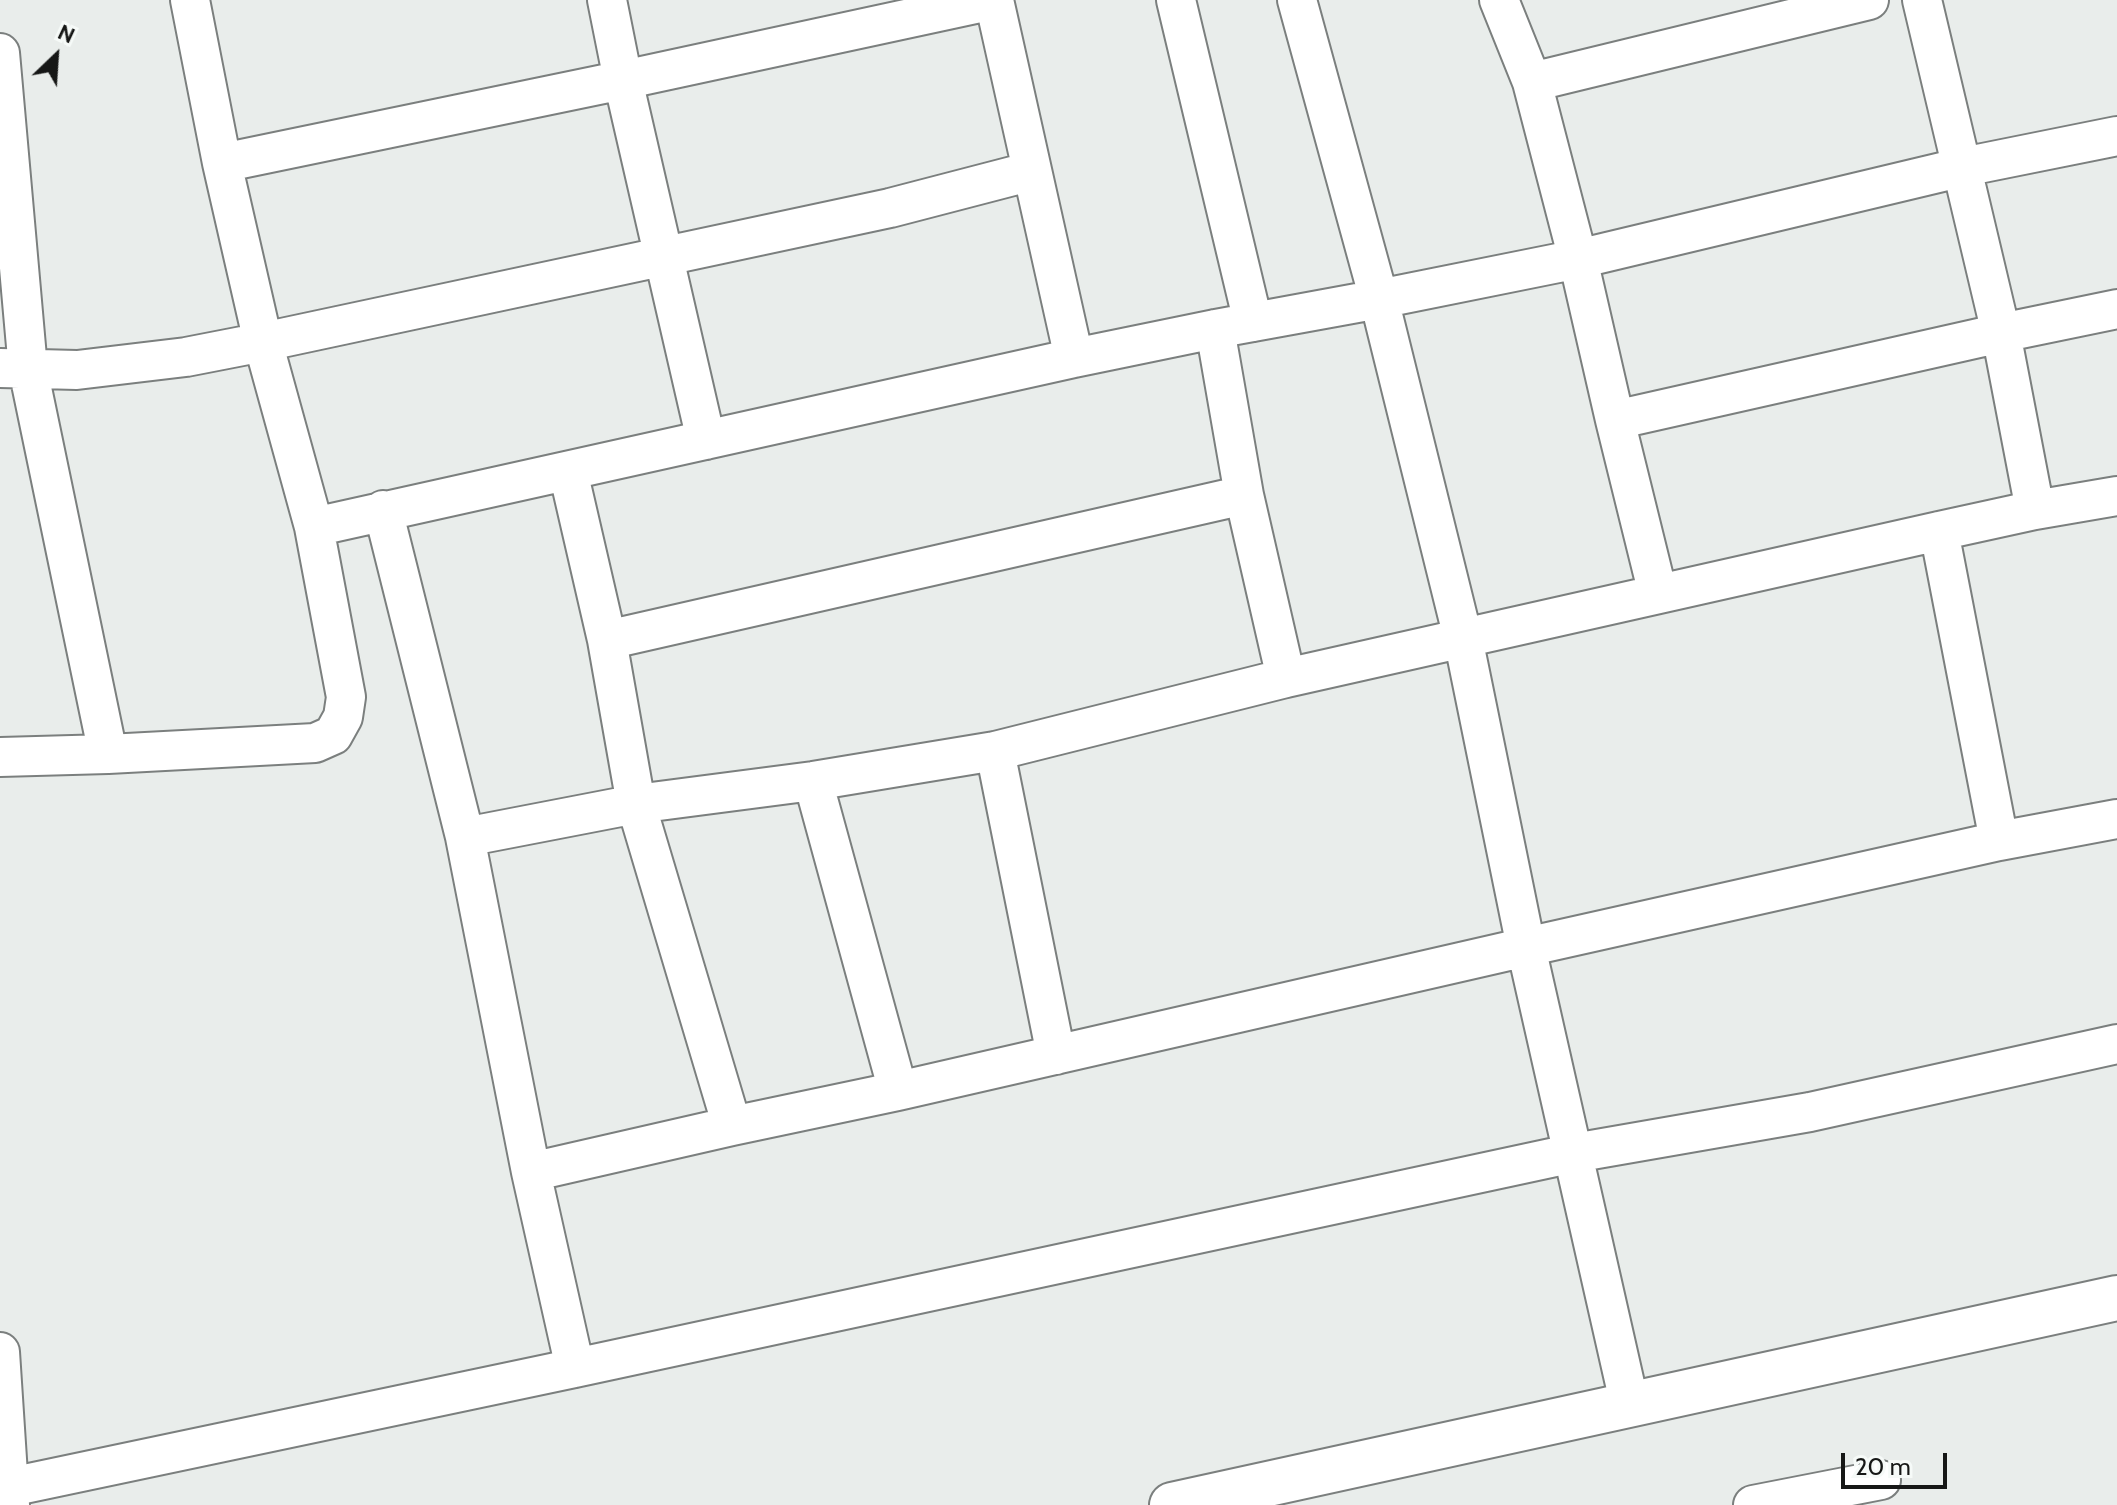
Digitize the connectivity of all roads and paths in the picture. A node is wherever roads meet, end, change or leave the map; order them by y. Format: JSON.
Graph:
{"nodes":[{"id":1,"x":190,"y":0,"type":"edge"},
{"id":2,"x":607,"y":0,"type":"edge"},
{"id":3,"x":994,"y":0,"type":"edge"},
{"id":4,"x":1176,"y":0,"type":"edge"},
{"id":5,"x":1297,"y":0,"type":"edge"},
{"id":6,"x":1499,"y":0,"type":"edge"},
{"id":7,"x":1869,"y":0,"type":"edge"},
{"id":8,"x":1922,"y":0,"type":"edge"},
{"id":9,"x":0,"y":53,"type":"edge"},
{"id":10,"x":623,"y":80,"type":"junction"},
{"id":11,"x":1532,"y":82,"type":"junction"},
{"id":12,"x":2117,"y":136,"type":"edge"},
{"id":13,"x":222,"y":163,"type":"junction"},
{"id":14,"x":1963,"y":167,"type":"junction"},
{"id":15,"x":1032,"y":171,"type":"junction"},
{"id":16,"x":663,"y":256,"type":"junction"},
{"id":17,"x":1578,"y":259,"type":"junction"},
{"id":18,"x":1379,"y":299,"type":"junction"},
{"id":19,"x":2117,"y":309,"type":"edge"},
{"id":20,"x":1253,"y":322,"type":"junction"},
{"id":21,"x":1215,"y":329,"type":"junction"},
{"id":22,"x":2001,"y":333,"type":"junction"},
{"id":23,"x":263,"y":342,"type":"junction"},
{"id":24,"x":1074,"y":358,"type":"junction"},
{"id":25,"x":14,"y":369,"type":"edge"},
{"id":26,"x":1615,"y":420,"type":"junction"},
{"id":27,"x":706,"y":440,"type":"junction"},
{"id":28,"x":568,"y":471,"type":"junction"},
{"id":29,"x":1244,"y":495,"type":"junction"},
{"id":30,"x":2117,"y":496,"type":"edge"},
{"id":31,"x":383,"y":510,"type":"junction"},
{"id":32,"x":2035,"y":510,"type":"junction"},
{"id":33,"x":314,"y":527,"type":"junction"},
{"id":34,"x":1939,"y":531,"type":"junction"},
{"id":35,"x":1658,"y":594,"type":"junction"},
{"id":36,"x":1463,"y":638,"type":"junction"},
{"id":37,"x":607,"y":640,"type":"junction"},
{"id":38,"x":1286,"y":678,"type":"junction"},
{"id":39,"x":995,"y":751,"type":"junction"},
{"id":40,"x":108,"y":754,"type":"junction"},
{"id":41,"x":0,"y":757,"type":"edge"},
{"id":42,"x":813,"y":781,"type":"junction"},
{"id":43,"x":636,"y":804,"type":"junction"},
{"id":44,"x":2117,"y":819,"type":"edge"},
{"id":45,"x":465,"y":837,"type":"junction"},
{"id":46,"x":1999,"y":841,"type":"junction"},
{"id":47,"x":1526,"y":947,"type":"junction"},
{"id":48,"x":2117,"y":1044,"type":"edge"},
{"id":49,"x":1056,"y":1055,"type":"junction"},
{"id":50,"x":898,"y":1091,"type":"junction"},
{"id":51,"x":732,"y":1126,"type":"junction"},
{"id":52,"x":1574,"y":1153,"type":"junction"},
{"id":53,"x":531,"y":1172,"type":"junction"},
{"id":54,"x":2117,"y":1298,"type":"edge"},
{"id":55,"x":0,"y":1352,"type":"edge"},
{"id":56,"x":575,"y":1368,"type":"junction"},
{"id":57,"x":1630,"y":1406,"type":"junction"},
{"id":58,"x":1881,"y":1480,"type":"dead end"},
{"id":59,"x":10,"y":1496,"type":"edge"},
{"id":60,"x":1172,"y":1505,"type":"edge"},
{"id":61,"x":1753,"y":1505,"type":"edge"}],
"edges":[{"from":1,"to":13,"type":"street"},
{"from":2,"to":10,"type":"street"},
{"from":3,"to":10,"type":"street"},
{"from":3,"to":15,"type":"street"},
{"from":4,"to":20,"type":"street"},
{"from":5,"to":18,"type":"street"},
{"from":6,"to":11,"type":"street"},
{"from":7,"to":11,"type":"street"},
{"from":8,"to":14,"type":"street"},
{"from":9,"to":25,"type":"street"},
{"from":10,"to":13,"type":"street"},
{"from":10,"to":16,"type":"street"},
{"from":11,"to":17,"type":"street"},
{"from":12,"to":14,"type":"street"},
{"from":13,"to":23,"type":"street"},
{"from":14,"to":17,"type":"street"},
{"from":14,"to":22,"type":"street"},
{"from":15,"to":16,"type":"street"},
{"from":15,"to":24,"type":"street"},
{"from":16,"to":23,"type":"street"},
{"from":16,"to":27,"type":"street"},
{"from":17,"to":18,"type":"street"},
{"from":17,"to":26,"type":"street"},
{"from":18,"to":20,"type":"street"},
{"from":18,"to":36,"type":"street"},
{"from":19,"to":22,"type":"street"},
{"from":20,"to":21,"type":"street"},
{"from":21,"to":24,"type":"street"},
{"from":21,"to":29,"type":"street"},
{"from":22,"to":26,"type":"street"},
{"from":22,"to":32,"type":"street"},
{"from":23,"to":25,"type":"street"},
{"from":23,"to":33,"type":"street"},
{"from":24,"to":27,"type":"street"},
{"from":25,"to":40,"type":"street"},
{"from":26,"to":35,"type":"street"},
{"from":27,"to":28,"type":"street"},
{"from":28,"to":31,"type":"street"},
{"from":28,"to":37,"type":"street"},
{"from":29,"to":37,"type":"street"},
{"from":29,"to":38,"type":"street"},
{"from":30,"to":32,"type":"street"},
{"from":31,"to":33,"type":"street"},
{"from":31,"to":45,"type":"street"},
{"from":32,"to":34,"type":"street"},
{"from":33,"to":40,"type":"street"},
{"from":34,"to":35,"type":"street"},
{"from":34,"to":46,"type":"street"},
{"from":35,"to":36,"type":"street"},
{"from":36,"to":38,"type":"street"},
{"from":36,"to":47,"type":"street"},
{"from":37,"to":43,"type":"street"},
{"from":38,"to":39,"type":"street"},
{"from":39,"to":42,"type":"street"},
{"from":39,"to":49,"type":"street"},
{"from":40,"to":41,"type":"street"},
{"from":42,"to":43,"type":"street"},
{"from":42,"to":50,"type":"street"},
{"from":43,"to":45,"type":"street"},
{"from":43,"to":51,"type":"street"},
{"from":44,"to":46,"type":"street"},
{"from":45,"to":53,"type":"street"},
{"from":46,"to":47,"type":"street"},
{"from":47,"to":49,"type":"street"},
{"from":47,"to":52,"type":"street"},
{"from":48,"to":52,"type":"street"},
{"from":49,"to":50,"type":"street"},
{"from":50,"to":51,"type":"street"},
{"from":51,"to":53,"type":"street"},
{"from":52,"to":56,"type":"street"},
{"from":52,"to":57,"type":"street"},
{"from":53,"to":56,"type":"street"},
{"from":54,"to":57,"type":"street"},
{"from":55,"to":59,"type":"street"},
{"from":56,"to":59,"type":"street"},
{"from":57,"to":60,"type":"street"},
{"from":58,"to":61,"type":"street"}]}
